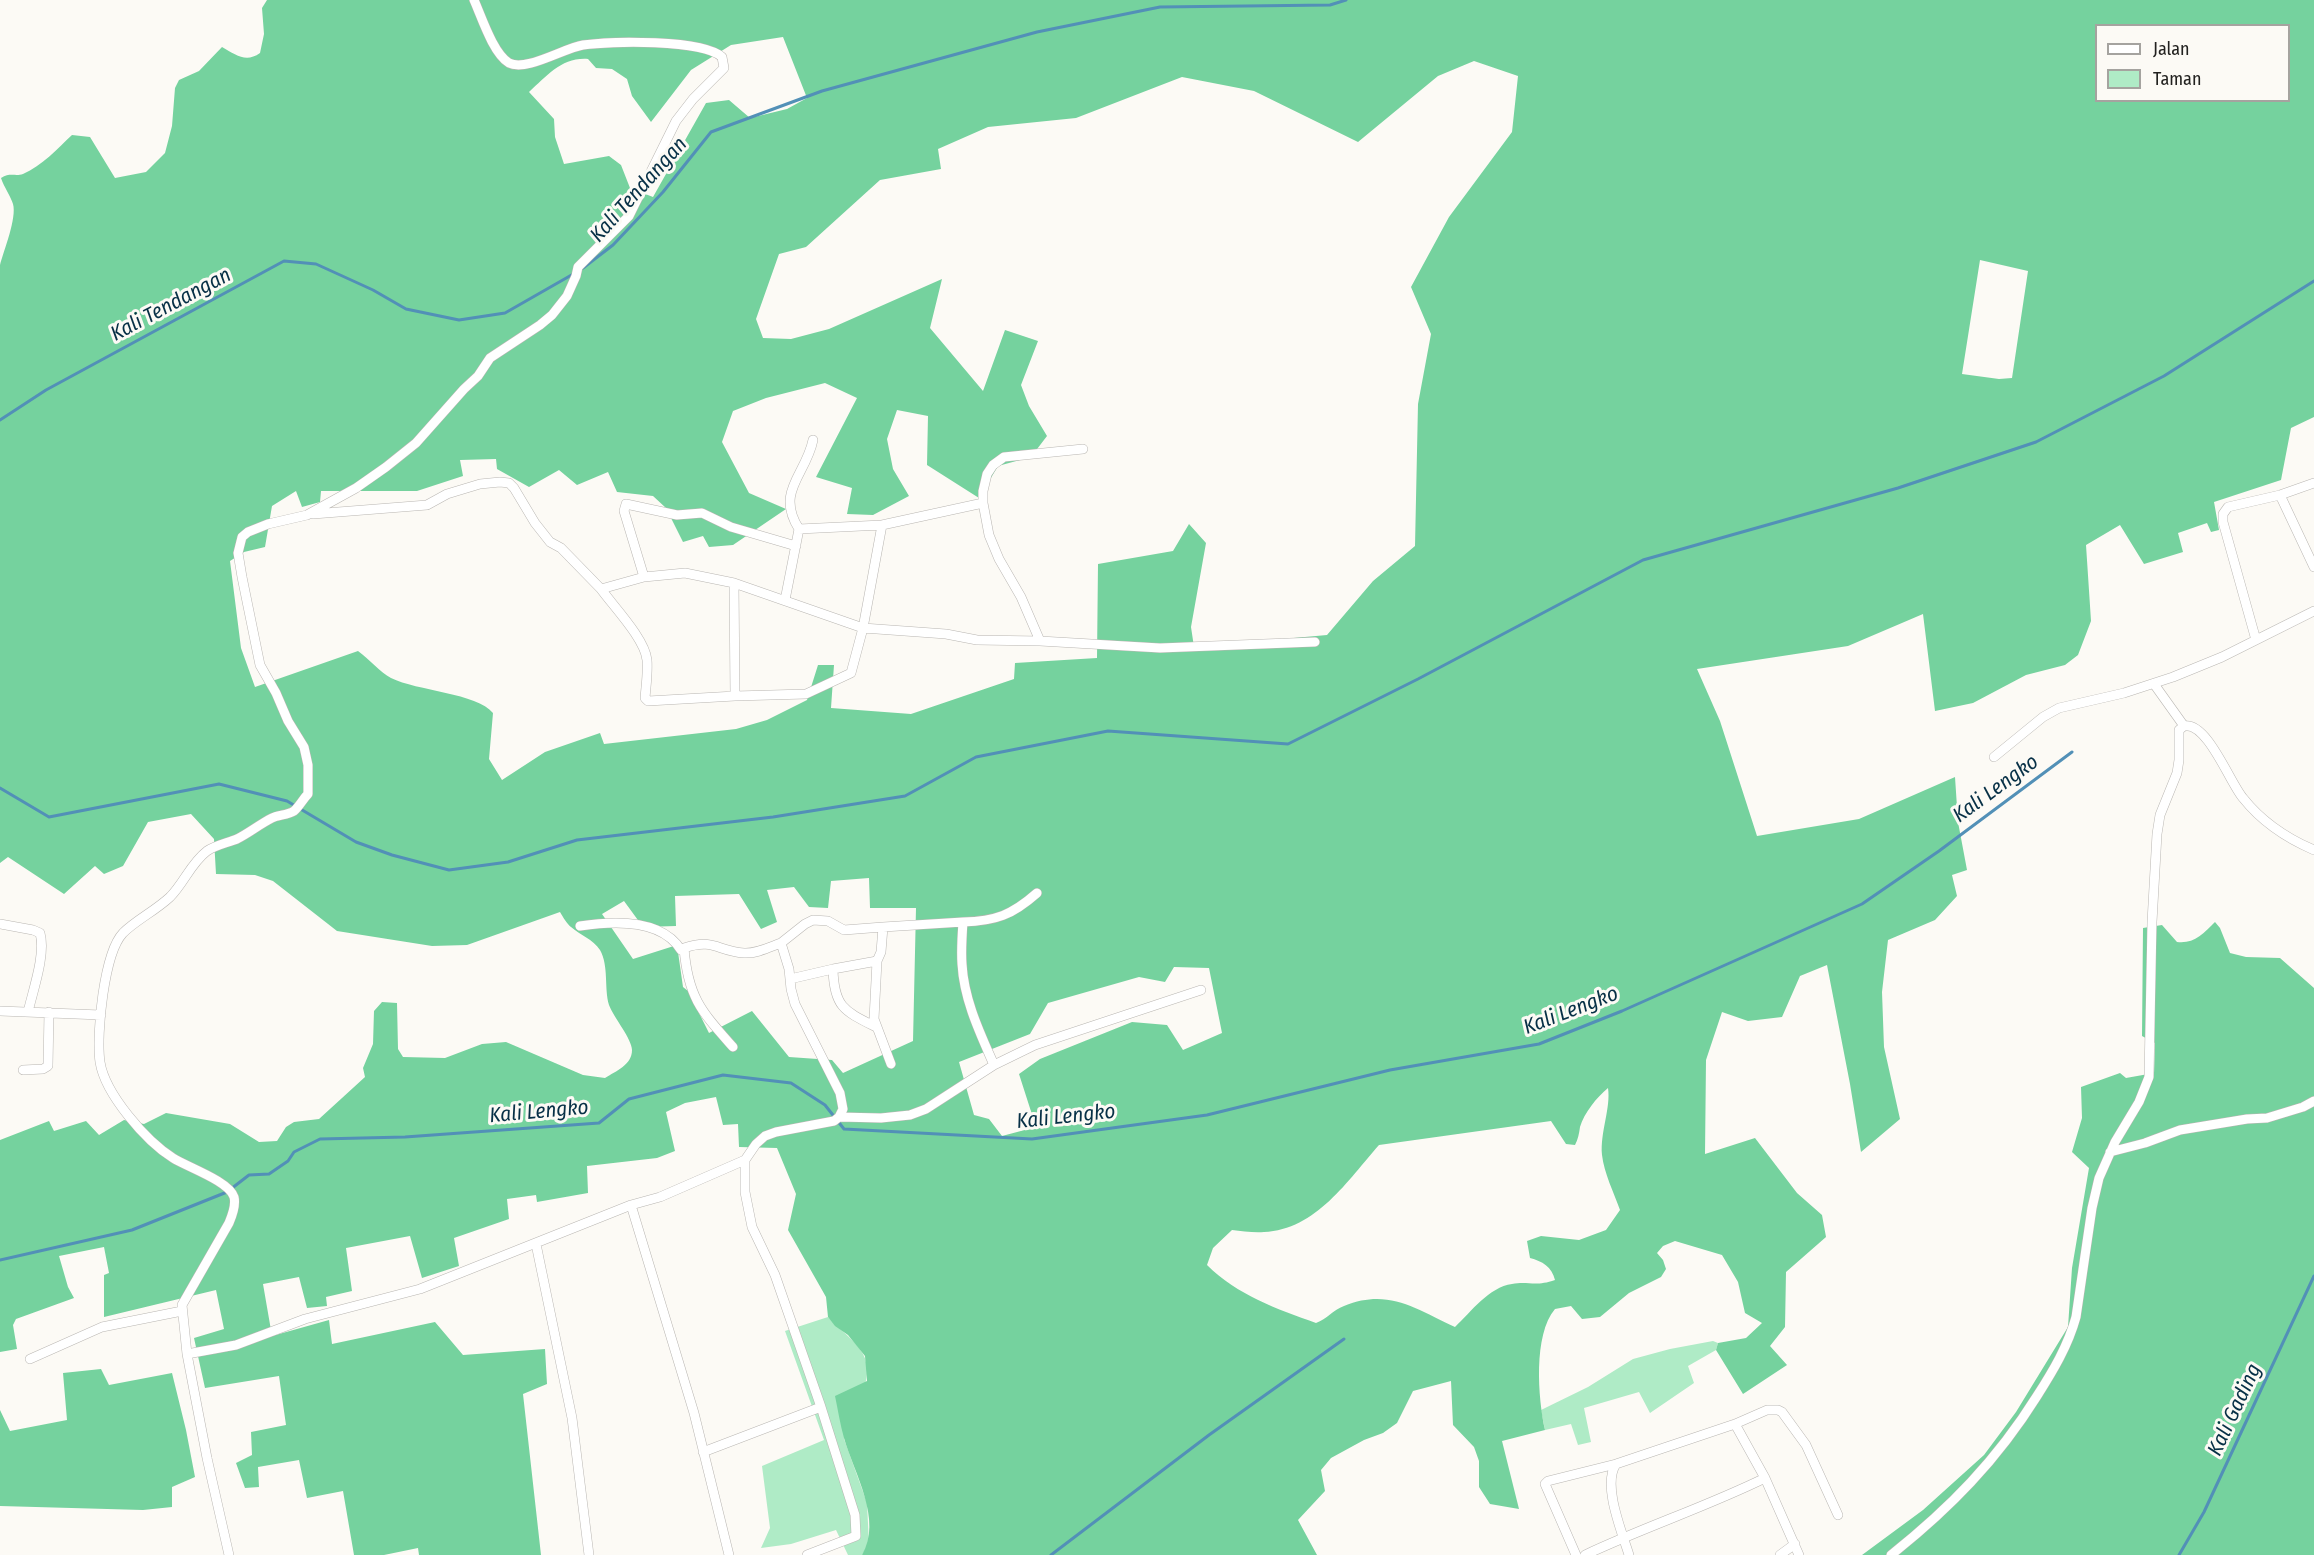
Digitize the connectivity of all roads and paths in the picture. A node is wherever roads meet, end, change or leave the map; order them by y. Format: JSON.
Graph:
{"nodes":[{"id":1,"x":474,"y":0,"type":"edge"},
{"id":2,"x":813,"y":440,"type":"dead end"},
{"id":3,"x":1083,"y":449,"type":"dead end"},
{"id":4,"x":2314,"y":483,"type":"edge"},
{"id":5,"x":2280,"y":495,"type":"junction"},
{"id":6,"x":983,"y":503,"type":"junction"},
{"id":7,"x":307,"y":515,"type":"junction"},
{"id":8,"x":882,"y":525,"type":"junction"},
{"id":9,"x":799,"y":529,"type":"junction"},
{"id":10,"x":796,"y":546,"type":"junction"},
{"id":11,"x":2314,"y":567,"type":"edge"},
{"id":12,"x":644,"y":577,"type":"junction"},
{"id":13,"x":734,"y":584,"type":"junction"},
{"id":14,"x":601,"y":589,"type":"junction"},
{"id":15,"x":785,"y":600,"type":"junction"},
{"id":16,"x":2314,"y":611,"type":"edge"},
{"id":17,"x":863,"y":628,"type":"junction"},
{"id":18,"x":2256,"y":640,"type":"junction"},
{"id":19,"x":1040,"y":641,"type":"junction"},
{"id":20,"x":1315,"y":642,"type":"dead end"},
{"id":21,"x":2154,"y":684,"type":"junction"},
{"id":22,"x":735,"y":696,"type":"junction"},
{"id":23,"x":2184,"y":726,"type":"junction"},
{"id":24,"x":1994,"y":757,"type":"dead end"},
{"id":25,"x":2314,"y":850,"type":"edge"},
{"id":26,"x":1037,"y":893,"type":"dead end"},
{"id":27,"x":963,"y":922,"type":"junction"},
{"id":28,"x":0,"y":924,"type":"edge"},
{"id":29,"x":580,"y":927,"type":"dead end"},
{"id":30,"x":884,"y":927,"type":"junction"},
{"id":31,"x":781,"y":943,"type":"junction"},
{"id":32,"x":684,"y":948,"type":"junction"},
{"id":33,"x":877,"y":962,"type":"junction"},
{"id":34,"x":833,"y":969,"type":"junction"},
{"id":35,"x":790,"y":979,"type":"junction"},
{"id":36,"x":1201,"y":990,"type":"dead end"},
{"id":37,"x":0,"y":1011,"type":"edge"},
{"id":38,"x":28,"y":1011,"type":"junction"},
{"id":39,"x":49,"y":1012,"type":"junction"},
{"id":40,"x":101,"y":1015,"type":"junction"},
{"id":41,"x":876,"y":1027,"type":"junction"},
{"id":42,"x":733,"y":1047,"type":"dead end"},
{"id":43,"x":891,"y":1064,"type":"dead end"},
{"id":44,"x":994,"y":1065,"type":"junction"},
{"id":45,"x":23,"y":1070,"type":"dead end"},
{"id":46,"x":2314,"y":1101,"type":"edge"},
{"id":47,"x":837,"y":1119,"type":"junction"},
{"id":48,"x":2110,"y":1152,"type":"junction"},
{"id":49,"x":745,"y":1160,"type":"junction"},
{"id":50,"x":631,"y":1205,"type":"junction"},
{"id":51,"x":536,"y":1244,"type":"junction"},
{"id":52,"x":182,"y":1311,"type":"junction"},
{"id":53,"x":187,"y":1354,"type":"junction"},
{"id":54,"x":30,"y":1359,"type":"dead end"},
{"id":55,"x":821,"y":1407,"type":"junction"},
{"id":56,"x":1735,"y":1424,"type":"junction"},
{"id":57,"x":703,"y":1452,"type":"junction"},
{"id":58,"x":1616,"y":1464,"type":"junction"},
{"id":59,"x":1765,"y":1478,"type":"junction"},
{"id":60,"x":1838,"y":1515,"type":"dead end"},
{"id":61,"x":1623,"y":1537,"type":"junction"},
{"id":62,"x":1795,"y":1544,"type":"junction"},
{"id":63,"x":229,"y":1555,"type":"edge"},
{"id":64,"x":589,"y":1555,"type":"edge"},
{"id":65,"x":729,"y":1555,"type":"edge"},
{"id":66,"x":807,"y":1555,"type":"edge"},
{"id":67,"x":1576,"y":1555,"type":"edge"},
{"id":68,"x":1585,"y":1555,"type":"edge"},
{"id":69,"x":1629,"y":1555,"type":"edge"},
{"id":70,"x":1780,"y":1555,"type":"edge"},
{"id":71,"x":1799,"y":1555,"type":"edge"},
{"id":72,"x":1891,"y":1555,"type":"edge"}],
"edges":[{"from":1,"to":7,"type":"street"},
{"from":2,"to":9,"type":"street"},
{"from":3,"to":6,"type":"street"},
{"from":4,"to":5,"type":"street"},
{"from":5,"to":11,"type":"street"},
{"from":5,"to":18,"type":"street"},
{"from":6,"to":8,"type":"street"},
{"from":6,"to":19,"type":"street"},
{"from":7,"to":14,"type":"street"},
{"from":7,"to":40,"type":"street"},
{"from":8,"to":9,"type":"street"},
{"from":8,"to":17,"type":"street"},
{"from":9,"to":10,"type":"street"},
{"from":10,"to":12,"type":"street"},
{"from":10,"to":15,"type":"street"},
{"from":12,"to":13,"type":"street"},
{"from":12,"to":14,"type":"street"},
{"from":13,"to":15,"type":"street"},
{"from":13,"to":22,"type":"street"},
{"from":14,"to":22,"type":"street"},
{"from":15,"to":17,"type":"street"},
{"from":16,"to":18,"type":"street"},
{"from":17,"to":19,"type":"street"},
{"from":17,"to":22,"type":"street"},
{"from":18,"to":21,"type":"street"},
{"from":19,"to":20,"type":"street"},
{"from":21,"to":23,"type":"street"},
{"from":21,"to":24,"type":"street"},
{"from":23,"to":25,"type":"street"},
{"from":23,"to":48,"type":"street"},
{"from":26,"to":27,"type":"street"},
{"from":27,"to":30,"type":"street"},
{"from":27,"to":44,"type":"street"},
{"from":28,"to":38,"type":"street"},
{"from":29,"to":32,"type":"street"},
{"from":30,"to":31,"type":"street"},
{"from":30,"to":33,"type":"street"},
{"from":31,"to":32,"type":"street"},
{"from":31,"to":35,"type":"street"},
{"from":32,"to":42,"type":"street"},
{"from":33,"to":34,"type":"street"},
{"from":33,"to":41,"type":"street"},
{"from":34,"to":35,"type":"street"},
{"from":34,"to":41,"type":"street"},
{"from":35,"to":47,"type":"street"},
{"from":36,"to":44,"type":"street"},
{"from":37,"to":38,"type":"street"},
{"from":38,"to":39,"type":"street"},
{"from":39,"to":40,"type":"street"},
{"from":39,"to":45,"type":"street"},
{"from":40,"to":52,"type":"street"},
{"from":41,"to":43,"type":"street"},
{"from":44,"to":47,"type":"street"},
{"from":46,"to":48,"type":"street"},
{"from":47,"to":49,"type":"street"},
{"from":48,"to":72,"type":"street"},
{"from":49,"to":50,"type":"street"},
{"from":49,"to":55,"type":"street"},
{"from":50,"to":51,"type":"street"},
{"from":50,"to":57,"type":"street"},
{"from":51,"to":53,"type":"street"},
{"from":51,"to":64,"type":"street"},
{"from":52,"to":53,"type":"street"},
{"from":52,"to":54,"type":"street"},
{"from":53,"to":63,"type":"street"},
{"from":55,"to":57,"type":"street"},
{"from":55,"to":66,"type":"street"},
{"from":56,"to":58,"type":"street"},
{"from":56,"to":59,"type":"street"},
{"from":56,"to":60,"type":"street"},
{"from":57,"to":65,"type":"street"},
{"from":58,"to":61,"type":"street"},
{"from":58,"to":67,"type":"street"},
{"from":59,"to":61,"type":"street"},
{"from":59,"to":62,"type":"street"},
{"from":61,"to":68,"type":"street"},
{"from":61,"to":69,"type":"street"},
{"from":62,"to":70,"type":"street"},
{"from":62,"to":71,"type":"street"}]}
